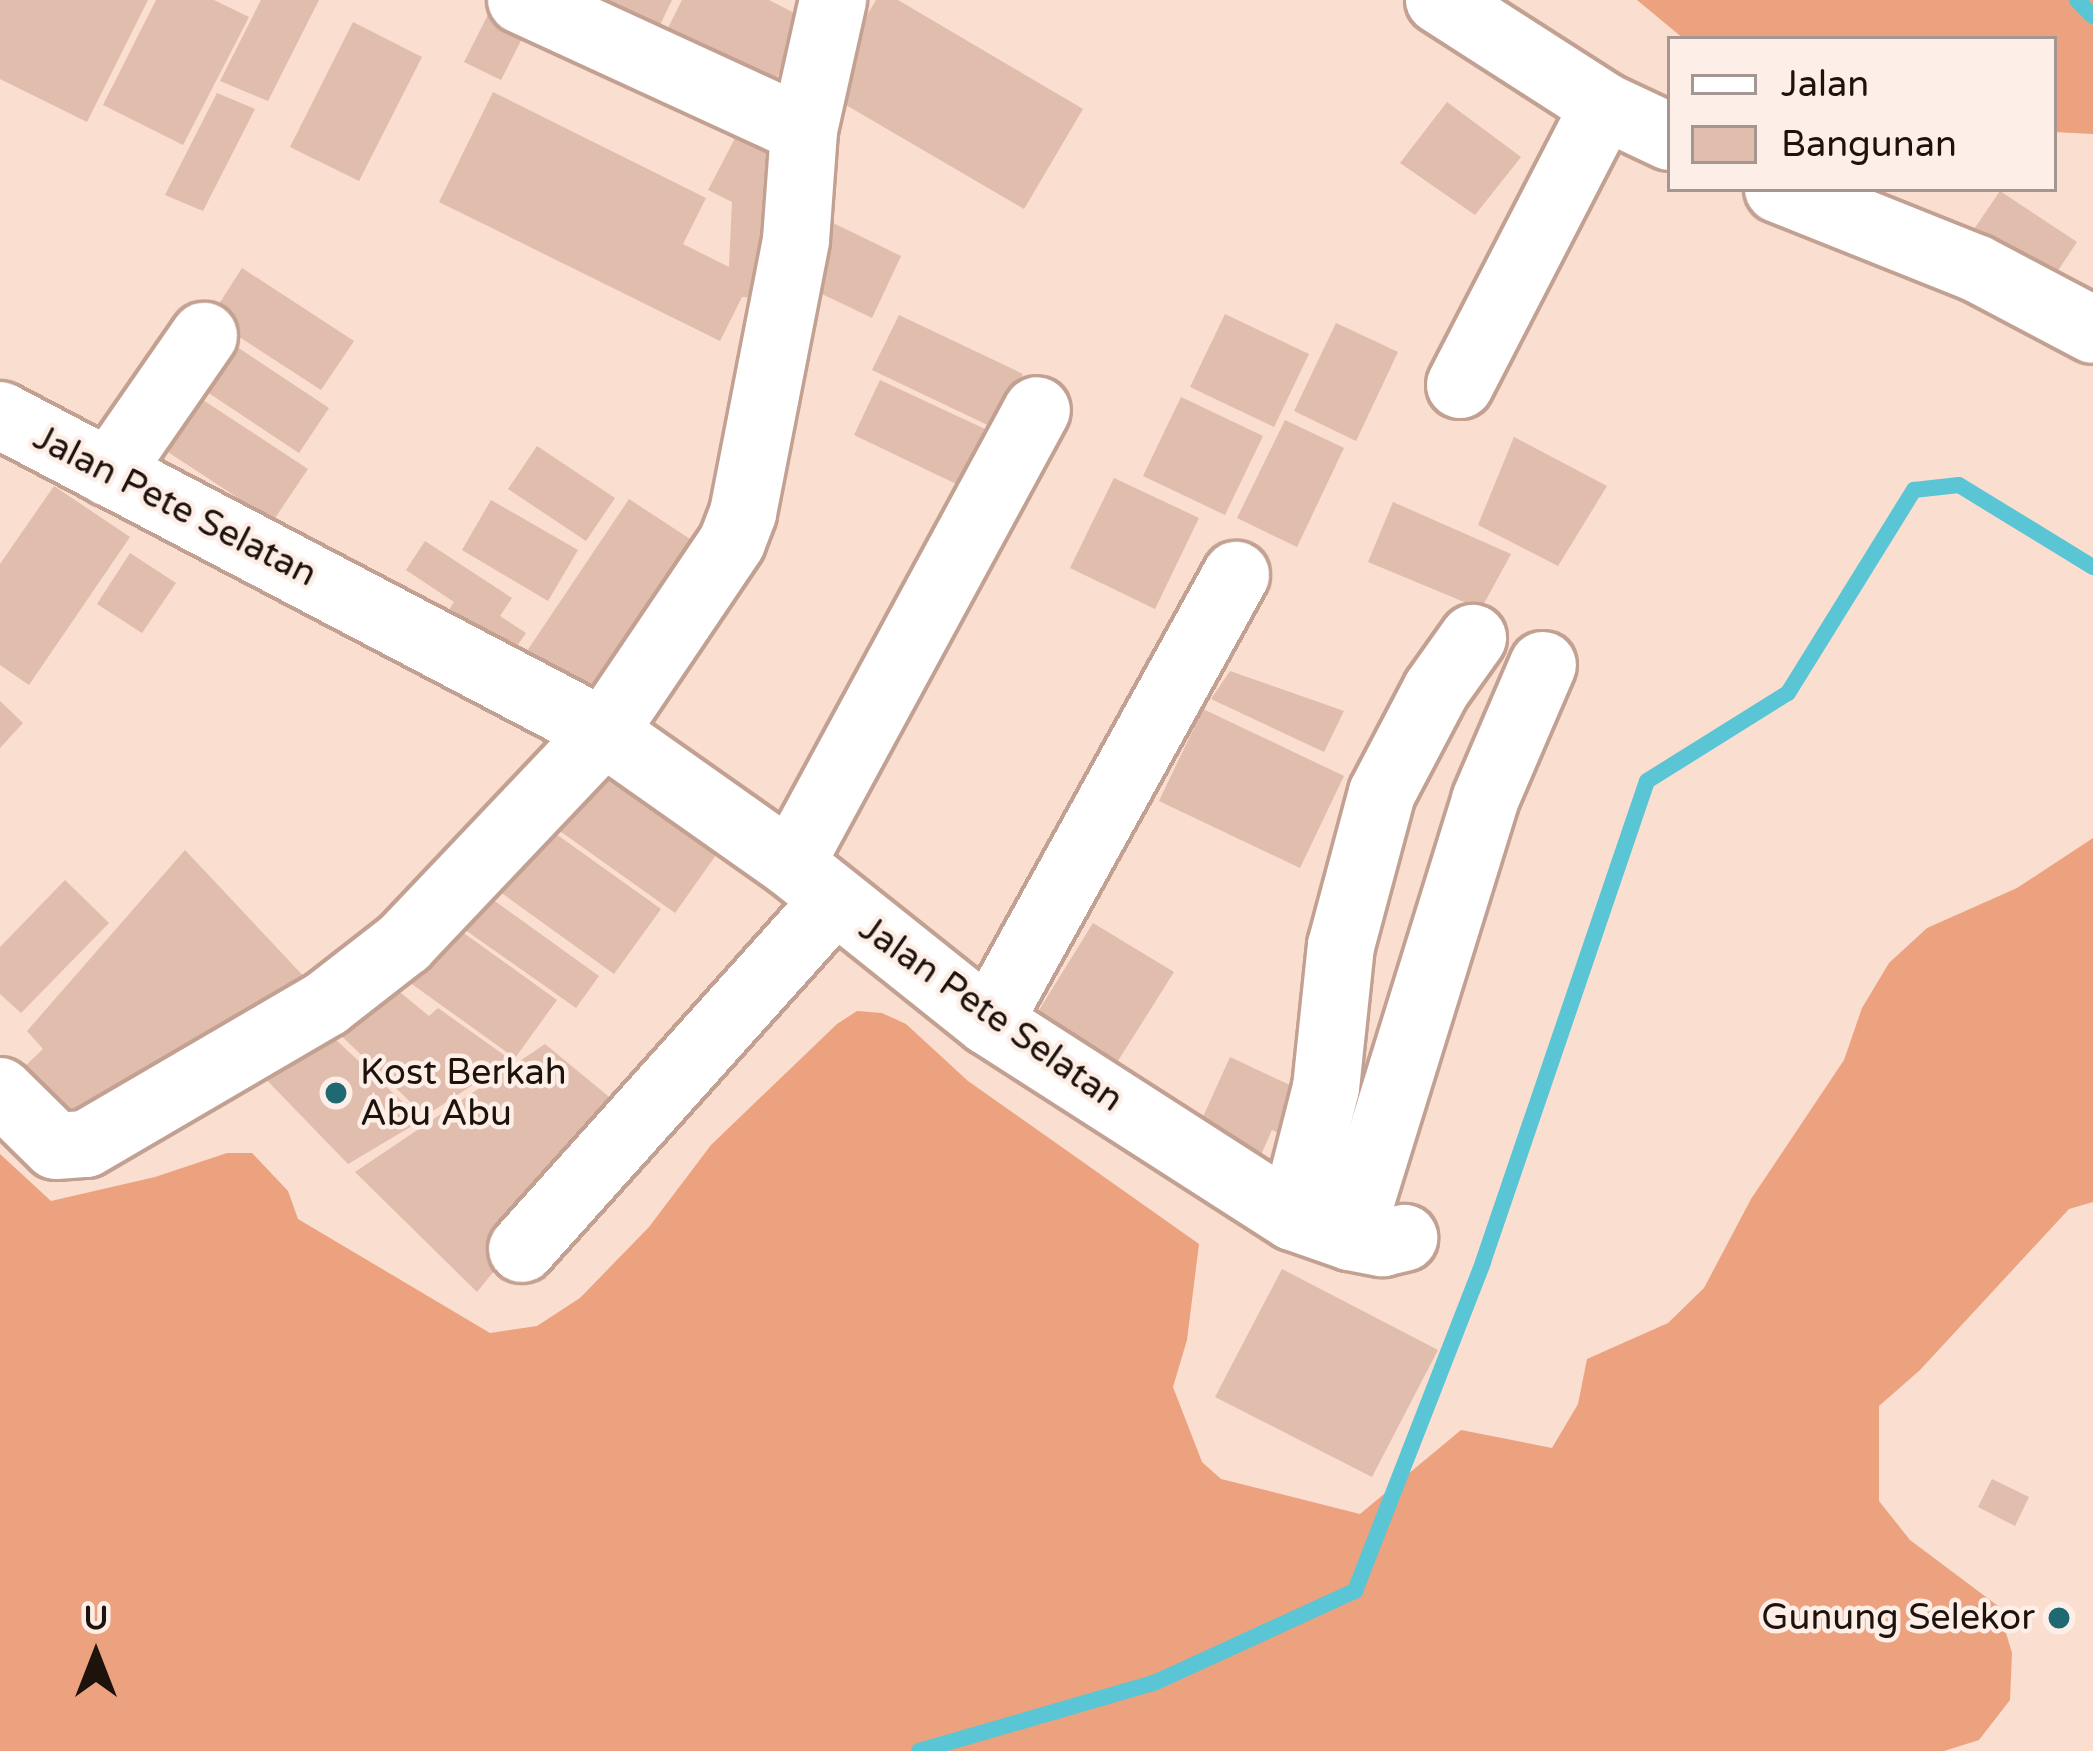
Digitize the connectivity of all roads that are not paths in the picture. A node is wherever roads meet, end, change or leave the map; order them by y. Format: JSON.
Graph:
{"nodes":[{"id":1,"x":520,"y":0,"type":"edge"},
{"id":2,"x":833,"y":0,"type":"edge"},
{"id":3,"x":1439,"y":0,"type":"edge"},
{"id":4,"x":1604,"y":106,"type":"junction"},
{"id":5,"x":803,"y":130,"type":"junction"},
{"id":6,"x":1667,"y":136,"type":"edge"},
{"id":7,"x":1786,"y":192,"type":"edge"},
{"id":8,"x":2093,"y":330,"type":"edge"},
{"id":9,"x":204,"y":336,"type":"dead end"},
{"id":10,"x":1460,"y":385,"type":"dead end"},
{"id":11,"x":1037,"y":410,"type":"dead end"},
{"id":12,"x":0,"y":415,"type":"edge"},
{"id":13,"x":109,"y":473,"type":"junction"},
{"id":14,"x":1236,"y":575,"type":"dead end"},
{"id":15,"x":1473,"y":638,"type":"dead end"},
{"id":16,"x":1543,"y":665,"type":"dead end"},
{"id":17,"x":604,"y":732,"type":"junction"},
{"id":18,"x":812,"y":883,"type":"junction"},
{"id":19,"x":989,"y":1022,"type":"junction"},
{"id":20,"x":0,"y":1091,"type":"edge"},
{"id":21,"x":1349,"y":1231,"type":"junction"},
{"id":22,"x":522,"y":1249,"type":"dead end"}],
"edges":[{"from":1,"to":5,"type":"street"},
{"from":2,"to":5,"type":"street"},
{"from":3,"to":4,"type":"street"},
{"from":4,"to":6,"type":"street"},
{"from":4,"to":10,"type":"street"},
{"from":5,"to":17,"type":"street"},
{"from":7,"to":8,"type":"street"},
{"from":9,"to":13,"type":"street"},
{"from":11,"to":18,"type":"street"},
{"from":12,"to":13,"type":"street","name":"Jalan Pete Selatan"},
{"from":13,"to":17,"type":"street","name":"Jalan Pete Selatan"},
{"from":14,"to":19,"type":"street"},
{"from":15,"to":21,"type":"street"},
{"from":16,"to":21,"type":"street"},
{"from":17,"to":18,"type":"street","name":"Jalan Pete Selatan"},
{"from":17,"to":20,"type":"street"},
{"from":18,"to":19,"type":"street","name":"Jalan Pete Selatan"},
{"from":18,"to":22,"type":"street"},
{"from":19,"to":21,"type":"street","name":"Jalan Pete Selatan"}]}
